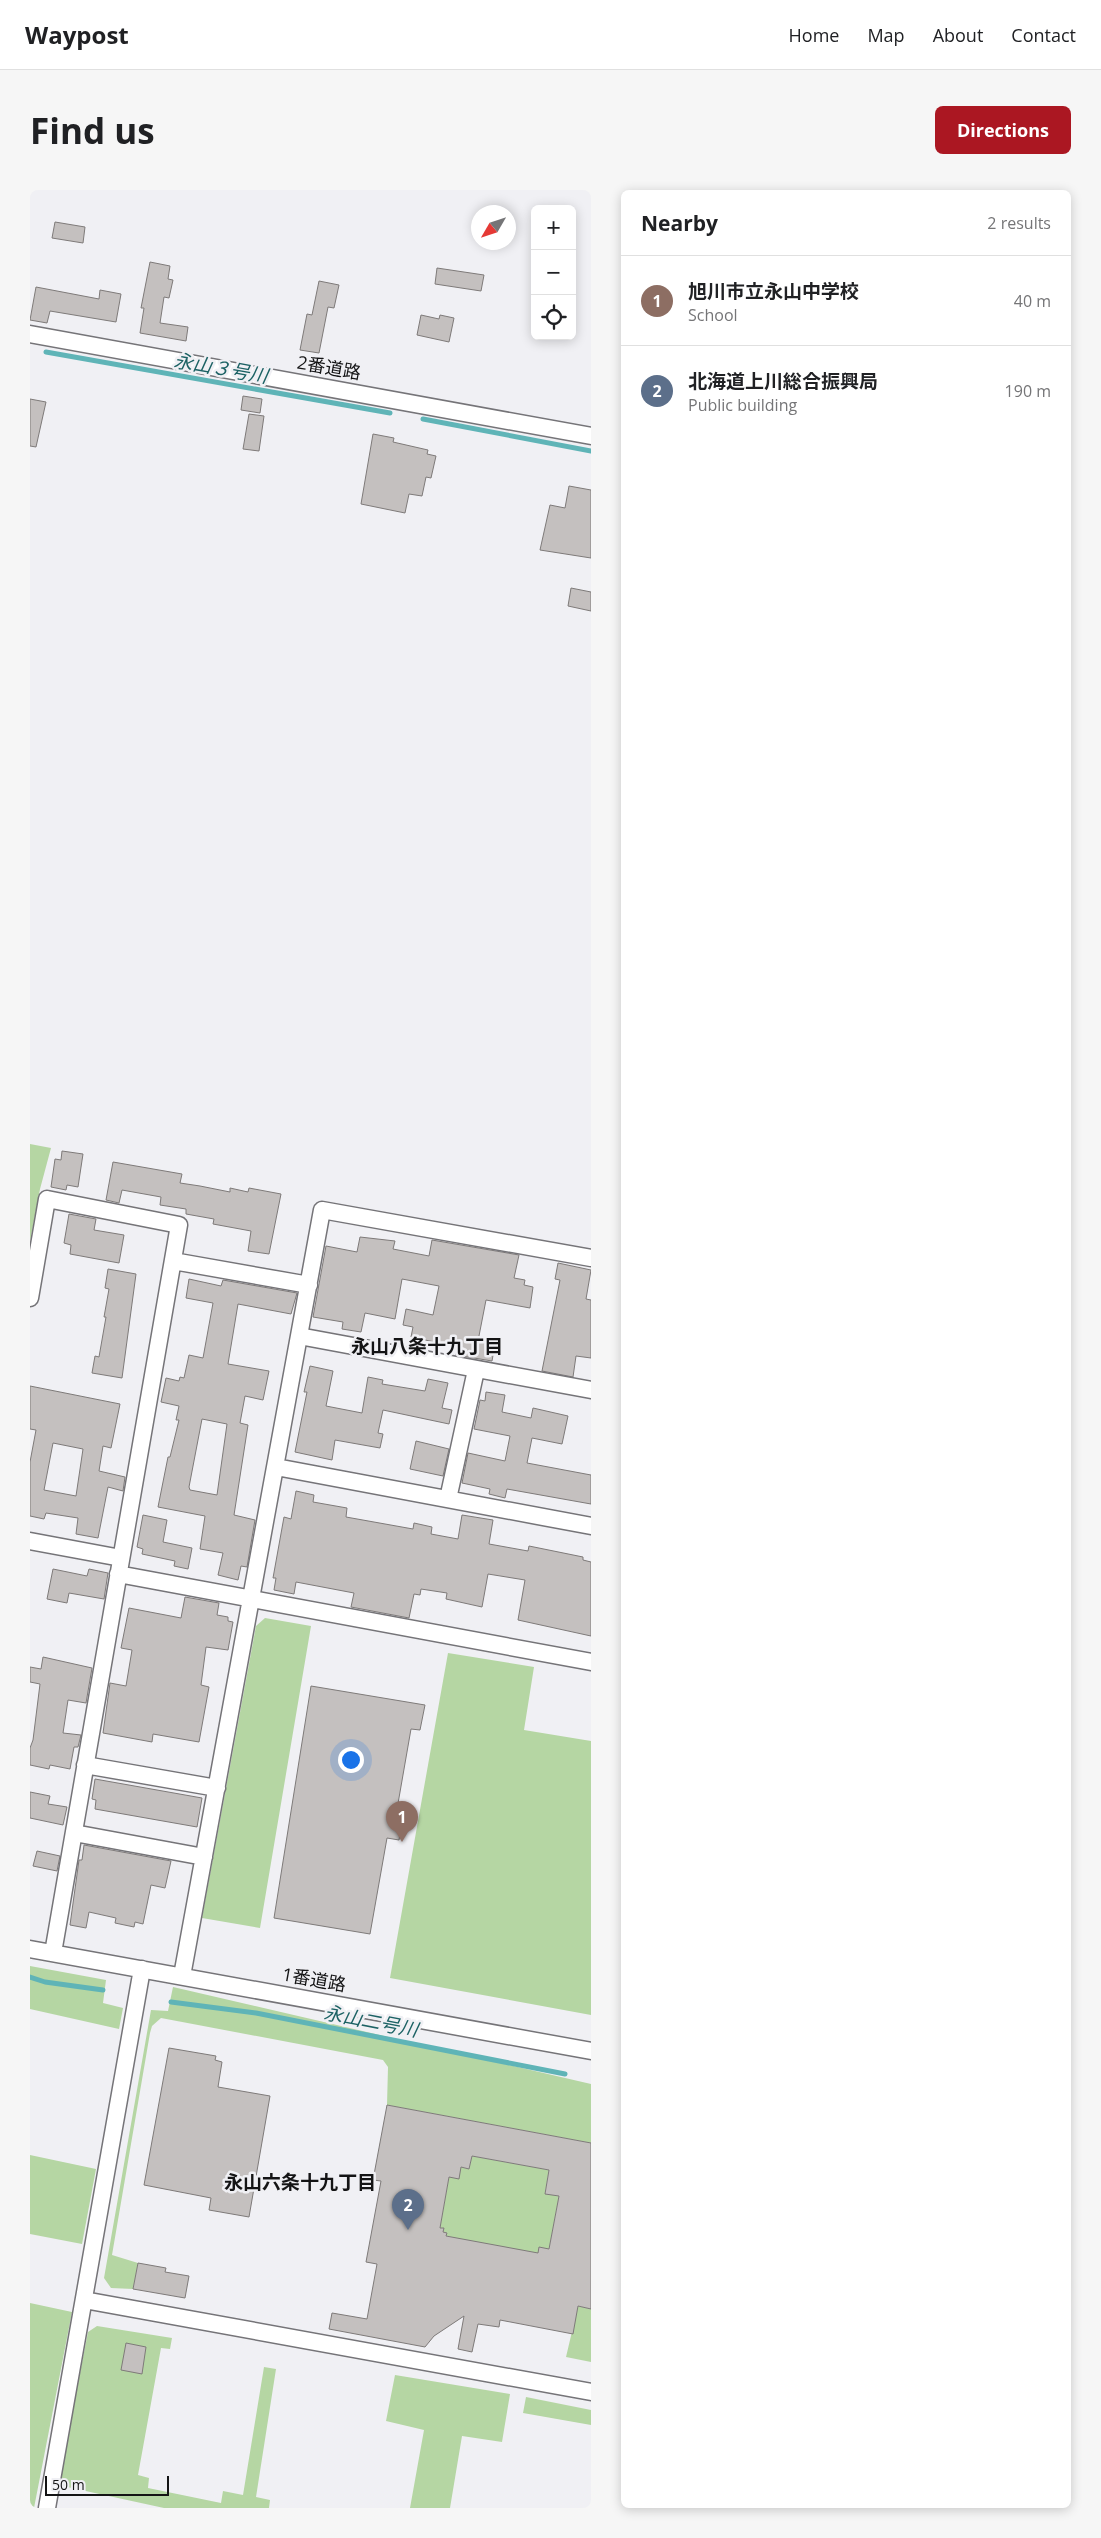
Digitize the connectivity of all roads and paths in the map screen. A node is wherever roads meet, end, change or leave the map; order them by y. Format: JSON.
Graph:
{"nodes":[{"id":1,"x":30,"y":334,"type":"edge"},
{"id":2,"x":591,"y":436,"type":"edge"},
{"id":3,"x":591,"y":1258,"type":"edge"},
{"id":4,"x":173,"y":1261,"type":"junction"},
{"id":5,"x":309,"y":1285,"type":"junction"},
{"id":6,"x":30,"y":1298,"type":"edge"},
{"id":7,"x":299,"y":1336,"type":"junction"},
{"id":8,"x":476,"y":1370,"type":"junction"},
{"id":9,"x":591,"y":1390,"type":"edge"},
{"id":10,"x":276,"y":1467,"type":"junction"},
{"id":11,"x":448,"y":1499,"type":"junction"},
{"id":12,"x":591,"y":1526,"type":"edge"},
{"id":13,"x":30,"y":1541,"type":"edge"},
{"id":14,"x":121,"y":1558,"type":"junction"},
{"id":15,"x":118,"y":1574,"type":"junction"},
{"id":16,"x":252,"y":1600,"type":"junction"},
{"id":17,"x":591,"y":1662,"type":"edge"},
{"id":18,"x":85,"y":1765,"type":"junction"},
{"id":19,"x":217,"y":1788,"type":"junction"},
{"id":20,"x":74,"y":1833,"type":"junction"},
{"id":21,"x":204,"y":1857,"type":"junction"},
{"id":22,"x":30,"y":1949,"type":"edge"},
{"id":23,"x":53,"y":1953,"type":"junction"},
{"id":24,"x":142,"y":1969,"type":"junction"},
{"id":25,"x":182,"y":1976,"type":"junction"},
{"id":26,"x":591,"y":2051,"type":"edge"},
{"id":27,"x":84,"y":2300,"type":"junction"},
{"id":28,"x":591,"y":2392,"type":"edge"},
{"id":29,"x":47,"y":2508,"type":"edge"}],
"edges":[{"from":1,"to":2,"type":"street","name":"2番道路"},
{"from":3,"to":5,"type":"street"},
{"from":4,"to":5,"type":"street"},
{"from":4,"to":6,"type":"street"},
{"from":4,"to":14,"type":"street"},
{"from":5,"to":7,"type":"street"},
{"from":7,"to":8,"type":"street"},
{"from":7,"to":10,"type":"street"},
{"from":8,"to":9,"type":"street"},
{"from":8,"to":11,"type":"street"},
{"from":10,"to":11,"type":"street"},
{"from":10,"to":16,"type":"street"},
{"from":11,"to":12,"type":"street"},
{"from":13,"to":14,"type":"street"},
{"from":14,"to":15,"type":"street"},
{"from":15,"to":16,"type":"street"},
{"from":15,"to":18,"type":"street"},
{"from":16,"to":17,"type":"street"},
{"from":16,"to":19,"type":"street"},
{"from":18,"to":19,"type":"street"},
{"from":18,"to":20,"type":"street"},
{"from":19,"to":21,"type":"street"},
{"from":20,"to":21,"type":"street"},
{"from":20,"to":23,"type":"street"},
{"from":21,"to":25,"type":"street"},
{"from":22,"to":23,"type":"street","name":"1番道路"},
{"from":23,"to":24,"type":"street","name":"1番道路"},
{"from":24,"to":25,"type":"street","name":"1番道路"},
{"from":24,"to":27,"type":"street"},
{"from":25,"to":26,"type":"street","name":"1番道路"},
{"from":27,"to":28,"type":"street"},
{"from":27,"to":29,"type":"street"}]}
